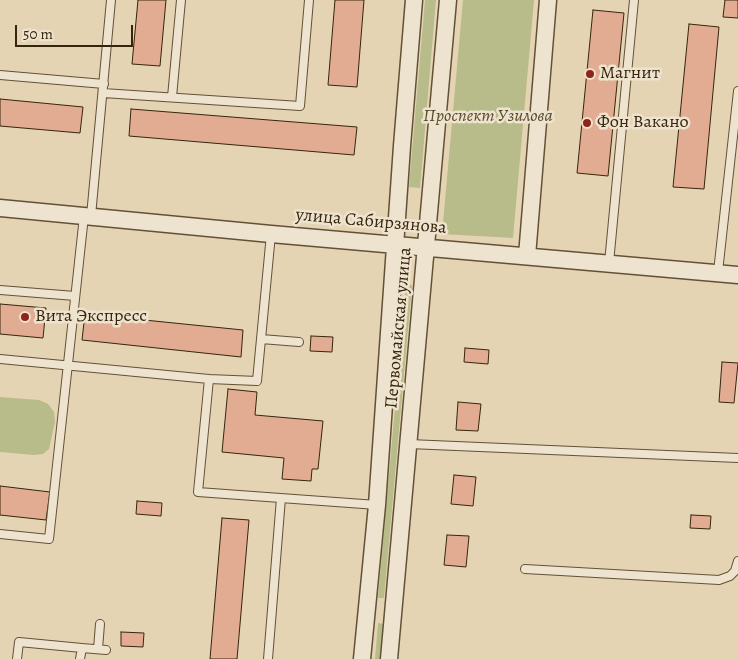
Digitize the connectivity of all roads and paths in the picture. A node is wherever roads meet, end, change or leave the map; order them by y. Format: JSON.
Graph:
{"nodes":[{"id":1,"x":111,"y":0,"type":"edge"},
{"id":2,"x":181,"y":0,"type":"edge"},
{"id":3,"x":309,"y":0,"type":"edge"},
{"id":4,"x":414,"y":0,"type":"edge"},
{"id":5,"x":448,"y":0,"type":"edge"},
{"id":6,"x":548,"y":0,"type":"edge"},
{"id":7,"x":634,"y":0,"type":"edge"},
{"id":8,"x":0,"y":75,"type":"edge"},
{"id":9,"x":104,"y":84,"type":"junction"},
{"id":10,"x":738,"y":91,"type":"edge"},
{"id":11,"x":103,"y":93,"type":"junction"},
{"id":12,"x":172,"y":97,"type":"junction"},
{"id":13,"x":735,"y":140,"type":"edge"},
{"id":14,"x":0,"y":208,"type":"edge"},
{"id":15,"x":88,"y":216,"type":"junction"},
{"id":16,"x":271,"y":234,"type":"junction"},
{"id":17,"x":396,"y":244,"type":"junction"},
{"id":18,"x":426,"y":247,"type":"junction"},
{"id":19,"x":527,"y":256,"type":"junction"},
{"id":20,"x":609,"y":263,"type":"junction"},
{"id":21,"x":718,"y":272,"type":"junction"},
{"id":22,"x":738,"y":275,"type":"edge"},
{"id":23,"x":0,"y":290,"type":"edge"},
{"id":24,"x":75,"y":296,"type":"junction"},
{"id":25,"x":261,"y":339,"type":"junction"},
{"id":26,"x":299,"y":342,"type":"dead end"},
{"id":27,"x":0,"y":359,"type":"edge"},
{"id":28,"x":67,"y":365,"type":"junction"},
{"id":29,"x":209,"y":379,"type":"junction"},
{"id":30,"x":409,"y":444,"type":"junction"},
{"id":31,"x":738,"y":458,"type":"edge"},
{"id":32,"x":281,"y":498,"type":"junction"},
{"id":33,"x":377,"y":505,"type":"junction"},
{"id":34,"x":0,"y":534,"type":"edge"},
{"id":35,"x":738,"y":561,"type":"edge"},
{"id":36,"x":525,"y":568,"type":"dead end"},
{"id":37,"x":367,"y":602,"type":"junction"},
{"id":38,"x":394,"y":603,"type":"junction"},
{"id":39,"x":100,"y":624,"type":"dead end"},
{"id":40,"x":82,"y":648,"type":"junction"},
{"id":41,"x":98,"y":649,"type":"junction"},
{"id":42,"x":106,"y":650,"type":"dead end"},
{"id":43,"x":17,"y":659,"type":"edge"},
{"id":44,"x":80,"y":659,"type":"edge"},
{"id":45,"x":268,"y":659,"type":"edge"},
{"id":46,"x":362,"y":659,"type":"edge"},
{"id":47,"x":389,"y":659,"type":"edge"}],
"edges":[{"from":1,"to":9,"type":"lane"},
{"from":2,"to":12,"type":"lane"},
{"from":3,"to":12,"type":"lane"},
{"from":4,"to":17,"type":"street","name":"Первомайская улица"},
{"from":5,"to":18,"type":"street","name":"Первомайская улица"},
{"from":6,"to":19,"type":"street"},
{"from":7,"to":20,"type":"lane"},
{"from":8,"to":9,"type":"lane"},
{"from":9,"to":11,"type":"lane"},
{"from":10,"to":13,"type":"lane"},
{"from":11,"to":12,"type":"lane"},
{"from":11,"to":15,"type":"lane"},
{"from":13,"to":21,"type":"lane"},
{"from":14,"to":15,"type":"street","name":"улица Сабирзянова"},
{"from":15,"to":16,"type":"street","name":"улица Сабирзянова"},
{"from":15,"to":24,"type":"lane"},
{"from":16,"to":17,"type":"street","name":"улица Сабирзянова"},
{"from":16,"to":25,"type":"lane"},
{"from":17,"to":18,"type":"street","name":"улица Сабирзянова"},
{"from":17,"to":33,"type":"street","name":"Первомайская улица"},
{"from":18,"to":19,"type":"street","name":"улица Сабирзянова"},
{"from":18,"to":30,"type":"street","name":"Первомайская улица"},
{"from":19,"to":20,"type":"street","name":"улица Сабирзянова"},
{"from":20,"to":21,"type":"street","name":"улица Сабирзянова"},
{"from":21,"to":22,"type":"street","name":"улица Сабирзянова"},
{"from":23,"to":24,"type":"lane"},
{"from":24,"to":28,"type":"lane"},
{"from":25,"to":26,"type":"lane"},
{"from":25,"to":29,"type":"lane"},
{"from":27,"to":28,"type":"lane"},
{"from":28,"to":29,"type":"lane"},
{"from":28,"to":34,"type":"lane"},
{"from":29,"to":32,"type":"lane"},
{"from":30,"to":31,"type":"lane"},
{"from":30,"to":38,"type":"street","name":"Первомайская улица"},
{"from":32,"to":33,"type":"lane"},
{"from":32,"to":45,"type":"lane"},
{"from":33,"to":37,"type":"street","name":"Первомайская улица"},
{"from":35,"to":36,"type":"lane"},
{"from":37,"to":38,"type":"street"},
{"from":37,"to":46,"type":"street","name":"Первомайская улица"},
{"from":38,"to":47,"type":"street","name":"Первомайская улица"},
{"from":39,"to":41,"type":"lane"},
{"from":40,"to":41,"type":"lane"},
{"from":40,"to":43,"type":"lane"},
{"from":40,"to":44,"type":"lane"},
{"from":41,"to":42,"type":"lane"}]}
